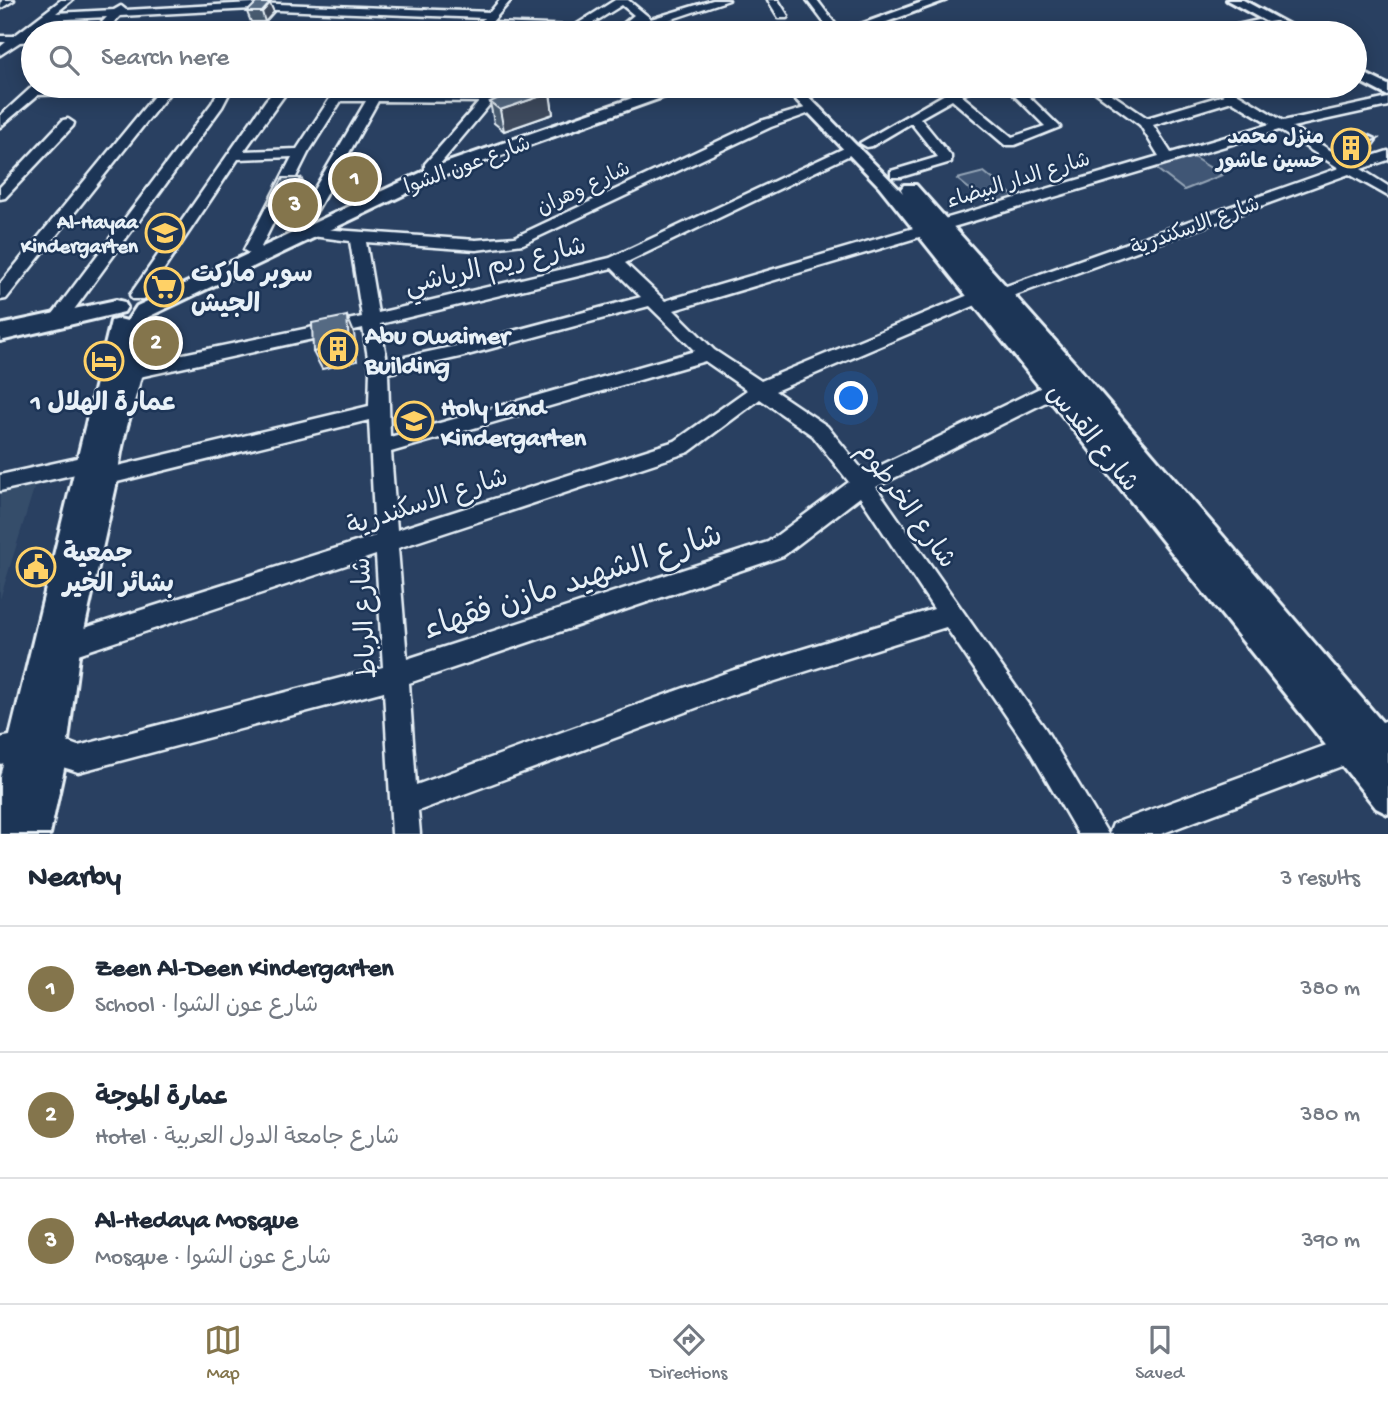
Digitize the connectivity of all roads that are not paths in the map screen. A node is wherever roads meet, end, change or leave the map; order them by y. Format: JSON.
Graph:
{"nodes":[{"id":1,"x":9,"y":0,"type":"edge"},
{"id":2,"x":67,"y":0,"type":"edge"},
{"id":3,"x":131,"y":0,"type":"edge"},
{"id":4,"x":506,"y":0,"type":"edge"},
{"id":5,"x":688,"y":0,"type":"edge"},
{"id":6,"x":724,"y":0,"type":"edge"},
{"id":7,"x":773,"y":0,"type":"edge"},
{"id":8,"x":811,"y":0,"type":"edge"},
{"id":9,"x":1217,"y":0,"type":"edge"},
{"id":10,"x":1233,"y":0,"type":"edge"},
{"id":11,"x":935,"y":2,"type":"edge"},
{"id":12,"x":306,"y":4,"type":"edge"},
{"id":13,"x":0,"y":6,"type":"edge"},
{"id":14,"x":288,"y":7,"type":"junction"},
{"id":15,"x":117,"y":14,"type":"junction"},
{"id":16,"x":493,"y":15,"type":"junction"},
{"id":17,"x":783,"y":16,"type":"dead end"},
{"id":18,"x":48,"y":17,"type":"junction"},
{"id":19,"x":642,"y":18,"type":"junction"},
{"id":20,"x":42,"y":21,"type":"edge"},
{"id":21,"x":110,"y":21,"type":"edge"},
{"id":22,"x":276,"y":21,"type":"edge"},
{"id":23,"x":487,"y":21,"type":"edge"},
{"id":24,"x":589,"y":21,"type":"edge"},
{"id":25,"x":637,"y":21,"type":"edge"},
{"id":26,"x":646,"y":21,"type":"edge"},
{"id":27,"x":828,"y":21,"type":"edge"},
{"id":28,"x":879,"y":21,"type":"edge"},
{"id":29,"x":895,"y":21,"type":"edge"},
{"id":30,"x":1255,"y":21,"type":"edge"},
{"id":31,"x":1274,"y":21,"type":"edge"},
{"id":32,"x":21,"y":36,"type":"edge"},
{"id":33,"x":0,"y":39,"type":"edge"},
{"id":34,"x":17,"y":39,"type":"junction"},
{"id":35,"x":21,"y":39,"type":"edge"},
{"id":36,"x":0,"y":52,"type":"edge"},
{"id":37,"x":1367,"y":72,"type":"edge"},
{"id":38,"x":1367,"y":80,"type":"edge"},
{"id":39,"x":1388,"y":83,"type":"edge"},
{"id":40,"x":1388,"y":91,"type":"edge"},
{"id":41,"x":26,"y":98,"type":"edge"},
{"id":42,"x":159,"y":98,"type":"edge"},
{"id":43,"x":221,"y":98,"type":"edge"},
{"id":44,"x":274,"y":98,"type":"edge"},
{"id":45,"x":336,"y":98,"type":"edge"},
{"id":46,"x":374,"y":98,"type":"joint"},
{"id":47,"x":626,"y":98,"type":"edge"},
{"id":48,"x":647,"y":98,"type":"edge"},
{"id":49,"x":803,"y":98,"type":"edge"},
{"id":50,"x":817,"y":98,"type":"edge"},
{"id":51,"x":947,"y":98,"type":"edge"},
{"id":52,"x":962,"y":98,"type":"edge"},
{"id":53,"x":1024,"y":98,"type":"edge"},
{"id":54,"x":1110,"y":98,"type":"edge"},
{"id":55,"x":1228,"y":98,"type":"edge"},
{"id":56,"x":1238,"y":98,"type":"edge"},
{"id":57,"x":489,"y":99,"type":"joint"},
{"id":58,"x":1388,"y":102,"type":"edge"},
{"id":59,"x":815,"y":109,"type":"junction"},
{"id":60,"x":913,"y":117,"type":"junction"},
{"id":61,"x":0,"y":123,"type":"edge"},
{"id":62,"x":68,"y":123,"type":"dead end"},
{"id":63,"x":1145,"y":123,"type":"junction"},
{"id":64,"x":1283,"y":126,"type":"junction"},
{"id":65,"x":860,"y":145,"type":"junction"},
{"id":66,"x":301,"y":153,"type":"junction"},
{"id":67,"x":235,"y":155,"type":"junction"},
{"id":68,"x":1388,"y":155,"type":"edge"},
{"id":69,"x":1168,"y":159,"type":"junction"},
{"id":70,"x":430,"y":167,"type":"junction"},
{"id":71,"x":1349,"y":168,"type":"junction"},
{"id":72,"x":896,"y":174,"type":"junction"},
{"id":73,"x":1388,"y":192,"type":"edge"},
{"id":74,"x":0,"y":195,"type":"edge"},
{"id":75,"x":306,"y":229,"type":"junction"},
{"id":76,"x":933,"y":229,"type":"junction"},
{"id":77,"x":357,"y":237,"type":"junction"},
{"id":78,"x":252,"y":250,"type":"junction"},
{"id":79,"x":615,"y":262,"type":"junction"},
{"id":80,"x":0,"y":295,"type":"edge"},
{"id":81,"x":989,"y":296,"type":"junction"},
{"id":82,"x":657,"y":304,"type":"junction"},
{"id":83,"x":128,"y":312,"type":"junction"},
{"id":84,"x":59,"y":318,"type":"junction"},
{"id":85,"x":370,"y":320,"type":"junction"},
{"id":86,"x":0,"y":333,"type":"edge"},
{"id":87,"x":0,"y":345,"type":"edge"},
{"id":88,"x":708,"y":354,"type":"junction"},
{"id":89,"x":379,"y":369,"type":"junction"},
{"id":90,"x":130,"y":372,"type":"junction"},
{"id":91,"x":761,"y":389,"type":"junction"},
{"id":92,"x":1055,"y":389,"type":"junction"},
{"id":93,"x":378,"y":411,"type":"junction"},
{"id":94,"x":380,"y":447,"type":"junction"},
{"id":95,"x":98,"y":470,"type":"junction"},
{"id":96,"x":0,"y":483,"type":"edge"},
{"id":97,"x":862,"y":484,"type":"junction"},
{"id":98,"x":387,"y":542,"type":"junction"},
{"id":99,"x":952,"y":614,"type":"junction"},
{"id":100,"x":72,"y":644,"type":"dead end"},
{"id":101,"x":393,"y":676,"type":"junction"},
{"id":102,"x":1375,"y":744,"type":"edge"},
{"id":103,"x":27,"y":757,"type":"edge"},
{"id":104,"x":1388,"y":796,"type":"edge"},
{"id":105,"x":404,"y":803,"type":"junction"},
{"id":106,"x":4,"y":834,"type":"edge"},
{"id":107,"x":32,"y":834,"type":"edge"},
{"id":108,"x":406,"y":834,"type":"edge"},
{"id":109,"x":1094,"y":834,"type":"edge"},
{"id":110,"x":1124,"y":834,"type":"edge"}],
"edges":[{"from":1,"to":13,"type":"street"},
{"from":2,"to":18,"type":"street"},
{"from":3,"to":15,"type":"street"},
{"from":4,"to":16,"type":"street"},
{"from":5,"to":19,"type":"street"},
{"from":6,"to":19,"type":"street"},
{"from":7,"to":17,"type":"street"},
{"from":8,"to":27,"type":"street"},
{"from":9,"to":30,"type":"main road"},
{"from":10,"to":31,"type":"main road"},
{"from":11,"to":28,"type":"main road"},
{"from":11,"to":29,"type":"main road"},
{"from":12,"to":14,"type":"street"},
{"from":12,"to":16,"type":"street"},
{"from":14,"to":15,"type":"street"},
{"from":14,"to":22,"type":"street"},
{"from":15,"to":18,"type":"street"},
{"from":15,"to":21,"type":"street"},
{"from":16,"to":23,"type":"street"},
{"from":18,"to":20,"type":"street"},
{"from":19,"to":24,"type":"street"},
{"from":19,"to":25,"type":"street"},
{"from":19,"to":26,"type":"street"},
{"from":32,"to":34,"type":"street"},
{"from":33,"to":34,"type":"street"},
{"from":34,"to":35,"type":"street"},
{"from":34,"to":36,"type":"street"},
{"from":37,"to":39,"type":"main road"},
{"from":38,"to":40,"type":"main road"},
{"from":41,"to":61,"type":"street"},
{"from":42,"to":80,"type":"street"},
{"from":43,"to":84,"type":"street"},
{"from":44,"to":67,"type":"street"},
{"from":45,"to":66,"type":"street"},
{"from":46,"to":57,"type":"street"},
{"from":46,"to":75,"type":"street"},
{"from":47,"to":70,"type":"main road","name":"شارع عون الشوا"},
{"from":48,"to":75,"type":"main road","name":"شارع عون الشوا"},
{"from":49,"to":59,"type":"main road","name":"شارع القدس"},
{"from":50,"to":65,"type":"main road","name":"شارع القدس"},
{"from":51,"to":60,"type":"street","name":"شارع ريم الرياشي"},
{"from":52,"to":53,"type":"street"},
{"from":54,"to":63,"type":"street"},
{"from":55,"to":63,"type":"street"},
{"from":56,"to":64,"type":"street"},
{"from":57,"to":70,"type":"street"},
{"from":58,"to":64,"type":"street","name":"شارع الدار البيضاء"},
{"from":59,"to":65,"type":"main road","name":"شارع القدس"},
{"from":59,"to":77,"type":"street","name":"شارع وهران"},
{"from":60,"to":65,"type":"street","name":"شارع ريم الرياشي"},
{"from":60,"to":72,"type":"street"},
{"from":62,"to":74,"type":"street"},
{"from":63,"to":69,"type":"street"},
{"from":64,"to":69,"type":"street","name":"شارع الدار البيضاء"},
{"from":64,"to":71,"type":"street"},
{"from":65,"to":72,"type":"main road","name":"شارع القدس"},
{"from":65,"to":76,"type":"main road","name":"شارع القدس"},
{"from":65,"to":79,"type":"street","name":"شارع ريم الرياشي"},
{"from":66,"to":67,"type":"street"},
{"from":66,"to":78,"type":"street"},
{"from":67,"to":83,"type":"street"},
{"from":68,"to":71,"type":"street","name":"شارع الاسكندرية"},
{"from":69,"to":76,"type":"street","name":"شارع الدار البيضاء"},
{"from":70,"to":75,"type":"main road","name":"شارع عون الشوا"},
{"from":71,"to":73,"type":"street"},
{"from":71,"to":81,"type":"street","name":"شارع الاسكندرية"},
{"from":72,"to":76,"type":"main road","name":"شارع القدس"},
{"from":75,"to":77,"type":"street"},
{"from":75,"to":78,"type":"main road","name":"شارع عون الشوا"},
{"from":75,"to":83,"type":"main road","name":"شارع عون الشوا"},
{"from":76,"to":81,"type":"main road","name":"شارع القدس"},
{"from":76,"to":82,"type":"street","name":"شارع الدار البيضاء"},
{"from":77,"to":85,"type":"street","name":"شارع الرباط"},
{"from":78,"to":83,"type":"main road","name":"شارع عون الشوا"},
{"from":79,"to":82,"type":"street","name":"شارع الخرطوم"},
{"from":79,"to":85,"type":"street","name":"شارع ريم الرياشي"},
{"from":81,"to":91,"type":"street","name":"شارع الاسكندرية"},
{"from":81,"to":92,"type":"main road","name":"شارع القدس"},
{"from":81,"to":102,"type":"main road","name":"شارع القدس"},
{"from":82,"to":88,"type":"street","name":"شارع الخرطوم"},
{"from":82,"to":89,"type":"street","name":"شارع الدار البيضاء"},
{"from":83,"to":84,"type":"main road","name":"شارع عون الشوا"},
{"from":83,"to":87,"type":"main road","name":"شارع عون الشوا"},
{"from":83,"to":90,"type":"main road"},
{"from":83,"to":95,"type":"main road"},
{"from":84,"to":86,"type":"main road","name":"شارع عون الشوا"},
{"from":85,"to":89,"type":"street","name":"شارع الرباط"},
{"from":85,"to":90,"type":"street","name":"شارع ريم الرياشي"},
{"from":88,"to":91,"type":"street","name":"شارع الخرطوم"},
{"from":88,"to":94,"type":"street"},
{"from":89,"to":93,"type":"street","name":"شارع الرباط"},
{"from":90,"to":95,"type":"main road"},
{"from":91,"to":97,"type":"street","name":"شارع الخرطوم"},
{"from":91,"to":98,"type":"street","name":"شارع الاسكندرية"},
{"from":92,"to":97,"type":"street","name":"شارع الشهيد مازن فقهاء"},
{"from":92,"to":102,"type":"main road","name":"شارع القدس"},
{"from":93,"to":94,"type":"street","name":"شارع الرباط"},
{"from":93,"to":95,"type":"street"},
{"from":94,"to":98,"type":"street","name":"شارع الرباط"},
{"from":95,"to":96,"type":"street"},
{"from":95,"to":103,"type":"main road"},
{"from":97,"to":99,"type":"street","name":"شارع الخرطوم"},
{"from":97,"to":101,"type":"street","name":"شارع الشهيد مازن فقهاء"},
{"from":98,"to":100,"type":"street","name":"شارع الاسكندرية"},
{"from":98,"to":101,"type":"street","name":"شارع الرباط"},
{"from":99,"to":105,"type":"street"},
{"from":99,"to":109,"type":"street","name":"شارع الخرطوم"},
{"from":101,"to":103,"type":"street","name":"شارع الشهيد مازن فقهاء"},
{"from":101,"to":105,"type":"street","name":"شارع الرباط"},
{"from":102,"to":104,"type":"main road","name":"شارع القدس"},
{"from":102,"to":110,"type":"street"},
{"from":103,"to":106,"type":"main road"},
{"from":103,"to":107,"type":"main road"},
{"from":105,"to":108,"type":"street","name":"شارع الرباط"}]}
